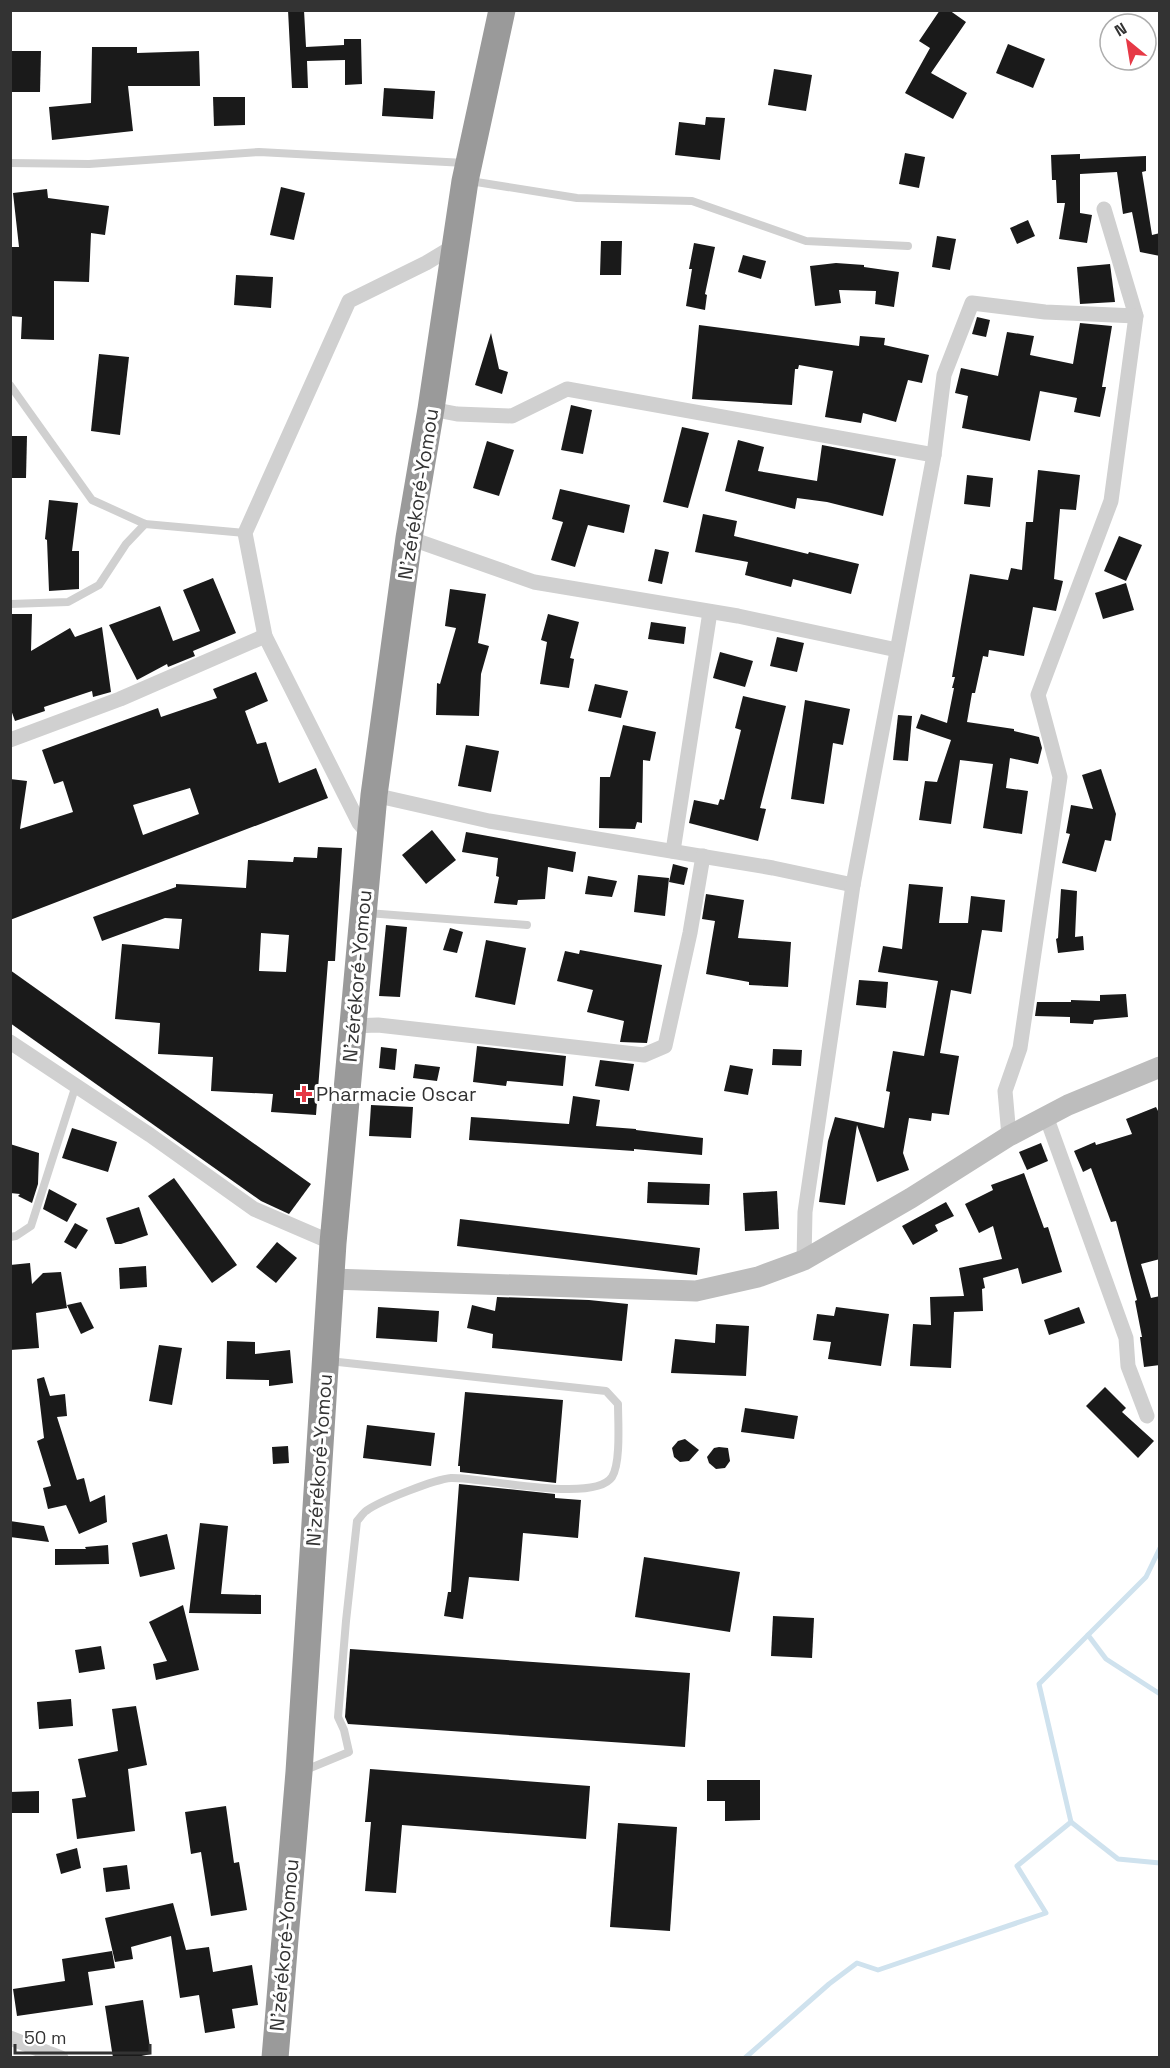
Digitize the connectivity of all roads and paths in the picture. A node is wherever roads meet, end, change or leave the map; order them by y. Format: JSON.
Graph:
{"nodes":[{"id":1,"x":499,"y":11,"type":"edge"},
{"id":2,"x":10,"y":163,"type":"edge"},
{"id":3,"x":467,"y":172,"type":"junction"},
{"id":4,"x":1104,"y":209,"type":"dead end"},
{"id":5,"x":456,"y":245,"type":"junction"},
{"id":6,"x":908,"y":246,"type":"dead end"},
{"id":7,"x":1136,"y":316,"type":"junction"},
{"id":8,"x":10,"y":386,"type":"edge"},
{"id":9,"x":431,"y":409,"type":"junction"},
{"id":10,"x":934,"y":455,"type":"junction"},
{"id":11,"x":145,"y":524,"type":"junction"},
{"id":12,"x":244,"y":533,"type":"junction"},
{"id":13,"x":410,"y":538,"type":"junction"},
{"id":14,"x":10,"y":604,"type":"edge"},
{"id":15,"x":710,"y":612,"type":"junction"},
{"id":16,"x":265,"y":636,"type":"junction"},
{"id":17,"x":897,"y":650,"type":"junction"},
{"id":18,"x":10,"y":740,"type":"edge"},
{"id":19,"x":374,"y":795,"type":"junction"},
{"id":20,"x":370,"y":836,"type":"junction"},
{"id":21,"x":673,"y":851,"type":"junction"},
{"id":22,"x":703,"y":856,"type":"junction"},
{"id":23,"x":853,"y":885,"type":"junction"},
{"id":24,"x":363,"y":913,"type":"junction"},
{"id":25,"x":527,"y":925,"type":"dead end"},
{"id":26,"x":352,"y":1026,"type":"junction"},
{"id":27,"x":10,"y":1042,"type":"edge"},
{"id":28,"x":1160,"y":1067,"type":"edge"},
{"id":29,"x":76,"y":1085,"type":"junction"},
{"id":30,"x":1046,"y":1116,"type":"junction"},
{"id":31,"x":1009,"y":1136,"type":"junction"},
{"id":32,"x":10,"y":1237,"type":"edge"},
{"id":33,"x":333,"y":1243,"type":"junction"},
{"id":34,"x":804,"y":1260,"type":"junction"},
{"id":35,"x":331,"y":1279,"type":"junction"},
{"id":36,"x":326,"y":1361,"type":"junction"},
{"id":37,"x":1148,"y":1416,"type":"dead end"},
{"id":38,"x":299,"y":1772,"type":"junction"},
{"id":39,"x":10,"y":2038,"type":"edge"},
{"id":40,"x":61,"y":2058,"type":"edge"},
{"id":41,"x":275,"y":2058,"type":"edge"}],
"edges":[{"from":1,"to":3,"type":"highway","name":"N'zérékoré-Yomou"},
{"from":2,"to":3,"type":"lane"},
{"from":3,"to":5,"type":"highway","name":"N'zérékoré-Yomou"},
{"from":3,"to":6,"type":"lane"},
{"from":4,"to":7,"type":"street"},
{"from":5,"to":9,"type":"highway","name":"N'zérékoré-Yomou"},
{"from":5,"to":12,"type":"street"},
{"from":7,"to":10,"type":"street"},
{"from":7,"to":31,"type":"street"},
{"from":8,"to":11,"type":"lane"},
{"from":9,"to":10,"type":"street"},
{"from":9,"to":13,"type":"highway","name":"N'zérékoré-Yomou"},
{"from":10,"to":17,"type":"street"},
{"from":11,"to":12,"type":"lane"},
{"from":11,"to":14,"type":"lane"},
{"from":12,"to":16,"type":"street"},
{"from":13,"to":15,"type":"street"},
{"from":13,"to":19,"type":"highway","name":"N'zérékoré-Yomou"},
{"from":15,"to":17,"type":"street"},
{"from":15,"to":21,"type":"street"},
{"from":16,"to":18,"type":"street"},
{"from":16,"to":20,"type":"street"},
{"from":17,"to":23,"type":"street"},
{"from":19,"to":20,"type":"highway","name":"N'zérékoré-Yomou"},
{"from":19,"to":21,"type":"street"},
{"from":20,"to":24,"type":"highway","name":"N'zérékoré-Yomou"},
{"from":21,"to":22,"type":"street"},
{"from":22,"to":23,"type":"street"},
{"from":22,"to":26,"type":"street"},
{"from":23,"to":34,"type":"street"},
{"from":24,"to":25,"type":"lane"},
{"from":24,"to":26,"type":"highway","name":"N'zérékoré-Yomou"},
{"from":26,"to":33,"type":"highway","name":"N'zérékoré-Yomou"},
{"from":27,"to":29,"type":"street"},
{"from":28,"to":30,"type":"street"},
{"from":29,"to":32,"type":"lane"},
{"from":29,"to":33,"type":"street"},
{"from":30,"to":31,"type":"street"},
{"from":30,"to":37,"type":"street"},
{"from":31,"to":34,"type":"street"},
{"from":33,"to":35,"type":"highway","name":"N'zérékoré-Yomou"},
{"from":34,"to":35,"type":"street"},
{"from":35,"to":36,"type":"highway","name":"N'zérékoré-Yomou"},
{"from":36,"to":38,"type":"highway","name":"N'zérékoré-Yomou"},
{"from":36,"to":38,"type":"lane"},
{"from":38,"to":41,"type":"highway","name":"N'zérékoré-Yomou"},
{"from":39,"to":40,"type":"street"}]}
